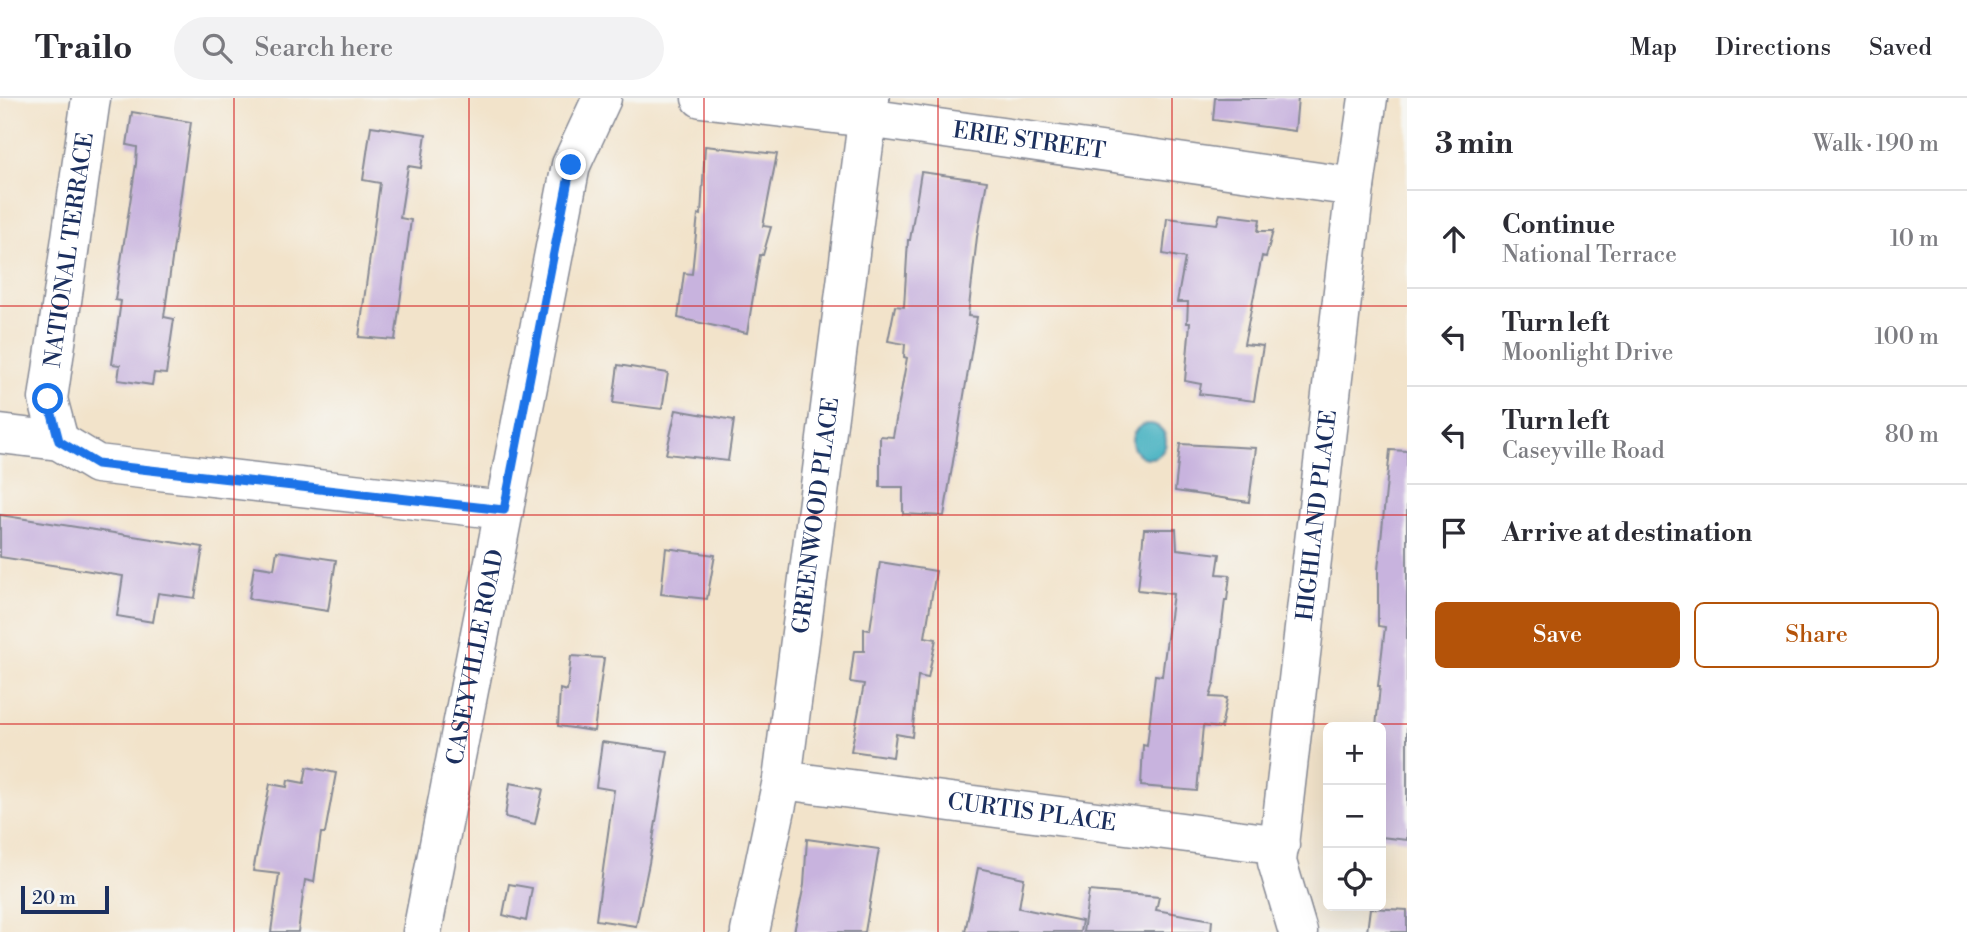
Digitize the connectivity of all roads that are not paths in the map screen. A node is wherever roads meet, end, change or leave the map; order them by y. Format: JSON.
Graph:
{"nodes":[{"id":1,"x":91,"y":98,"type":"edge"},
{"id":2,"x":701,"y":98,"type":"edge"},
{"id":3,"x":1368,"y":98,"type":"edge"},
{"id":4,"x":598,"y":99,"type":"edge"},
{"id":5,"x":869,"y":108,"type":"edge"},
{"id":6,"x":1355,"y":187,"type":"junction"},
{"id":7,"x":0,"y":434,"type":"edge"},
{"id":8,"x":59,"y":441,"type":"junction"},
{"id":9,"x":504,"y":510,"type":"junction"},
{"id":10,"x":782,"y":779,"type":"junction"},
{"id":11,"x":1280,"y":845,"type":"junction"},
{"id":12,"x":422,"y":932,"type":"edge"},
{"id":13,"x":750,"y":932,"type":"edge"},
{"id":14,"x":1298,"y":932,"type":"edge"}],
"edges":[{"from":1,"to":8,"type":"street","name":"NATIONAL TERRACE"},
{"from":2,"to":5,"type":"street","name":"ERIE STREET"},
{"from":3,"to":6,"type":"street","name":"HIGHLAND PLACE"},
{"from":4,"to":9,"type":"street","name":"CASEYVILLE ROAD"},
{"from":5,"to":6,"type":"street","name":"ERIE STREET"},
{"from":5,"to":10,"type":"street","name":"GREENWOOD PLACE"},
{"from":6,"to":11,"type":"street","name":"HIGHLAND PLACE"},
{"from":7,"to":8,"type":"street"},
{"from":8,"to":9,"type":"street"},
{"from":9,"to":12,"type":"street","name":"CASEYVILLE ROAD"},
{"from":10,"to":11,"type":"street","name":"CURTIS PLACE"},
{"from":10,"to":13,"type":"street","name":"GREENWOOD PLACE"},
{"from":11,"to":14,"type":"street","name":"HIGHLAND PLACE"}]}
